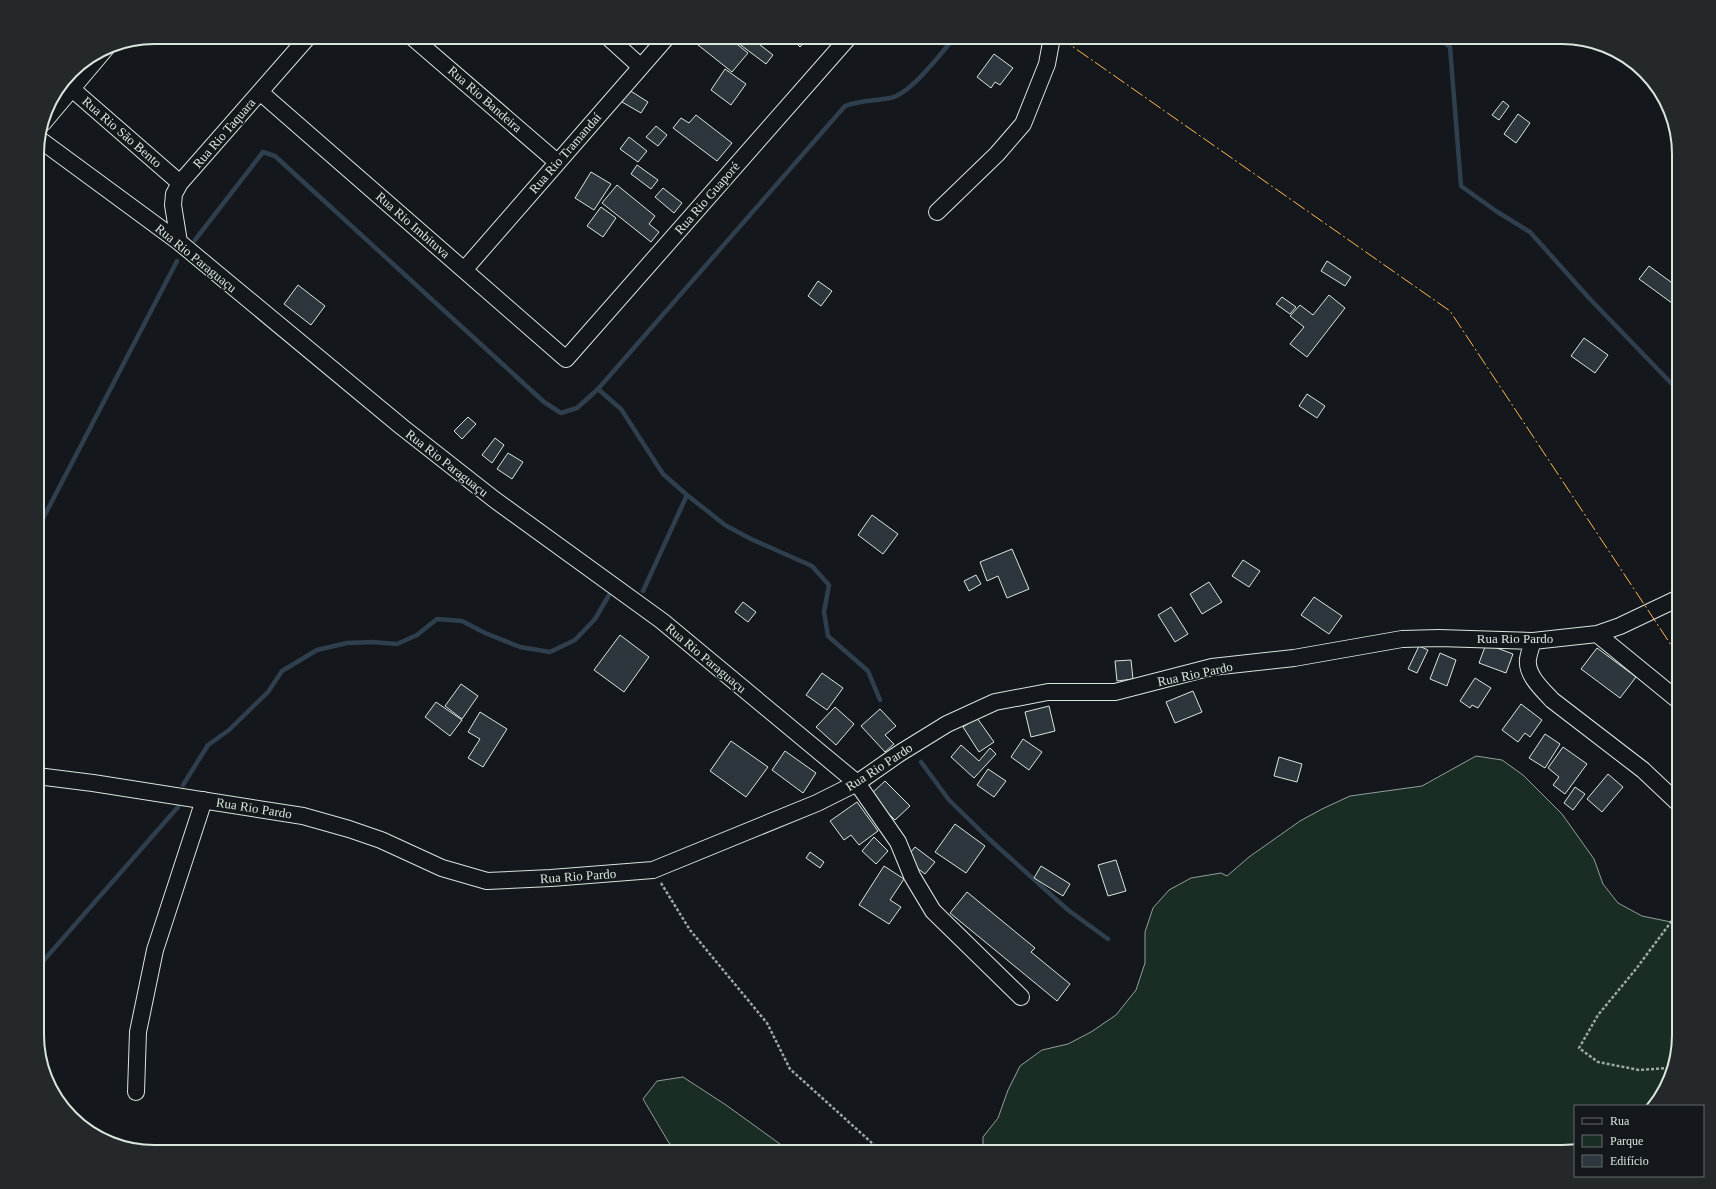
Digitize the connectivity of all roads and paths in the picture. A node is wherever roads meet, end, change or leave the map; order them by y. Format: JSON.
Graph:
{"nodes":[{"id":1,"x":302,"y":44,"type":"edge"},
{"id":2,"x":420,"y":44,"type":"edge"},
{"id":3,"x":616,"y":44,"type":"edge"},
{"id":4,"x":660,"y":44,"type":"edge"},
{"id":5,"x":843,"y":44,"type":"edge"},
{"id":6,"x":1051,"y":44,"type":"edge"},
{"id":7,"x":641,"y":67,"type":"junction"},
{"id":8,"x":84,"y":70,"type":"edge"},
{"id":9,"x":71,"y":82,"type":"edge"},
{"id":10,"x":68,"y":85,"type":"edge"},
{"id":11,"x":260,"y":92,"type":"junction"},
{"id":12,"x":45,"y":143,"type":"edge"},
{"id":13,"x":557,"y":162,"type":"junction"},
{"id":14,"x":180,"y":183,"type":"junction"},
{"id":15,"x":937,"y":212,"type":"dead end"},
{"id":16,"x":179,"y":242,"type":"junction"},
{"id":17,"x":464,"y":270,"type":"junction"},
{"id":18,"x":566,"y":359,"type":"joint"},
{"id":19,"x":1672,"y":601,"type":"edge"},
{"id":20,"x":1597,"y":634,"type":"junction"},
{"id":21,"x":1533,"y":641,"type":"junction"},
{"id":22,"x":1672,"y":695,"type":"edge"},
{"id":23,"x":44,"y":777,"type":"edge"},
{"id":24,"x":857,"y":783,"type":"junction"},
{"id":25,"x":1672,"y":797,"type":"edge"},
{"id":26,"x":204,"y":800,"type":"junction"},
{"id":27,"x":653,"y":870,"type":"junction"},
{"id":28,"x":1672,"y":920,"type":"edge"},
{"id":29,"x":1021,"y":997,"type":"dead end"},
{"id":30,"x":1667,"y":1068,"type":"edge"},
{"id":31,"x":136,"y":1092,"type":"dead end"},
{"id":32,"x":874,"y":1145,"type":"edge"}],
"edges":[{"from":1,"to":11,"type":"street","name":"Rua Rio Taquara"},
{"from":2,"to":13,"type":"street","name":"Rua Rio Bandeira"},
{"from":3,"to":7,"type":"street"},
{"from":4,"to":7,"type":"street","name":"Rua Rio Tramandaí"},
{"from":5,"to":18,"type":"street","name":"Rua Rio Guaporé"},
{"from":6,"to":15,"type":"street"},
{"from":7,"to":13,"type":"street","name":"Rua Rio Tramandaí"},
{"from":8,"to":9,"type":"street"},
{"from":10,"to":14,"type":"street","name":"Rua Rio São Bento"},
{"from":11,"to":14,"type":"street","name":"Rua Rio Taquara"},
{"from":11,"to":17,"type":"street","name":"Rua Rio Imbituva"},
{"from":12,"to":16,"type":"street","name":"Rua Rio Paraguaçu"},
{"from":13,"to":17,"type":"street","name":"Rua Rio Tramandaí"},
{"from":14,"to":16,"type":"street","name":"Rua Rio Taquara"},
{"from":16,"to":24,"type":"street","name":"Rua Rio Paraguaçu"},
{"from":17,"to":18,"type":"street","name":"Rua Rio Imbituva"},
{"from":19,"to":20,"type":"street","name":"Rua Rio Pardo"},
{"from":20,"to":21,"type":"street","name":"Rua Rio Pardo"},
{"from":20,"to":22,"type":"street"},
{"from":21,"to":24,"type":"street","name":"Rua Rio Pardo"},
{"from":21,"to":25,"type":"street"},
{"from":23,"to":26,"type":"street","name":"Rua Rio Pardo"},
{"from":24,"to":27,"type":"street","name":"Rua Rio Pardo"},
{"from":24,"to":29,"type":"street","name":"Rua Rio Paraguaçu"},
{"from":26,"to":27,"type":"street","name":"Rua Rio Pardo"},
{"from":26,"to":31,"type":"street"},
{"from":27,"to":32,"type":"path"},
{"from":28,"to":30,"type":"path"}]}
